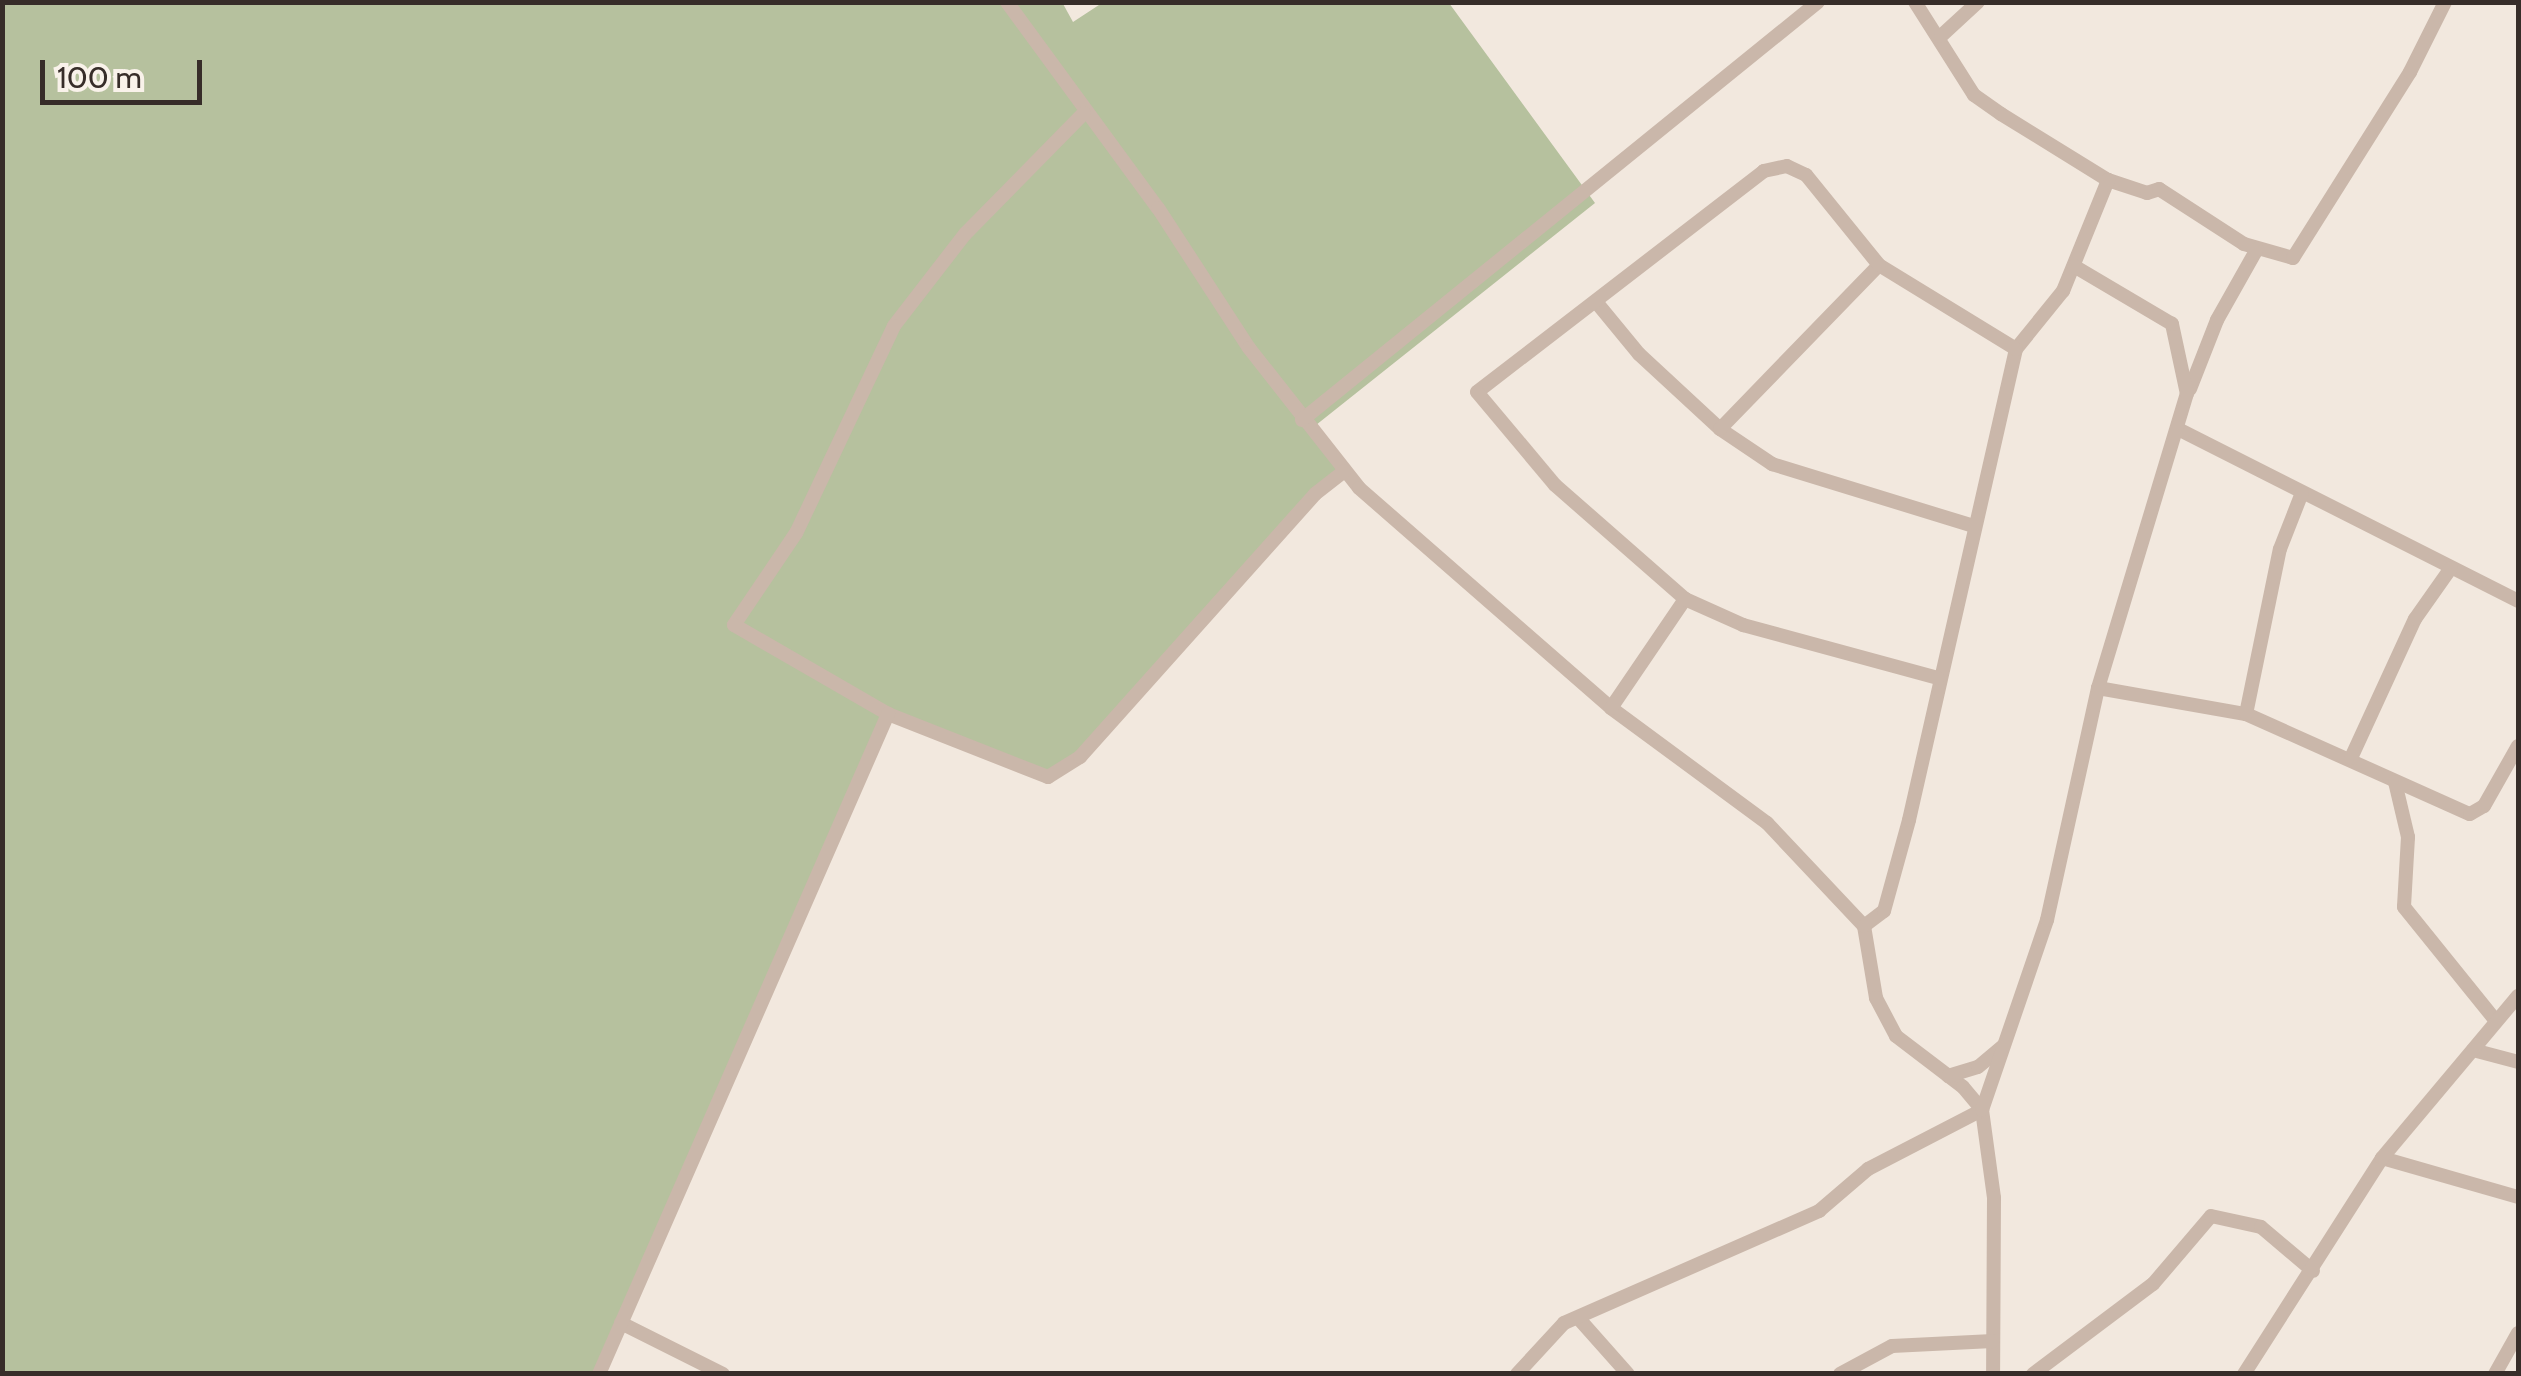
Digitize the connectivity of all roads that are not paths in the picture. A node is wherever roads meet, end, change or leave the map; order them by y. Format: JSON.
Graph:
{"nodes":[{"id":1,"x":1007,"y":2,"type":"edge"},
{"id":2,"x":1818,"y":2,"type":"edge"},
{"id":3,"x":1915,"y":2,"type":"edge"},
{"id":4,"x":1978,"y":2,"type":"edge"},
{"id":5,"x":2445,"y":2,"type":"edge"},
{"id":6,"x":1940,"y":36,"type":"junction"},
{"id":7,"x":1084,"y":113,"type":"junction"},
{"id":8,"x":2108,"y":180,"type":"junction"},
{"id":9,"x":2257,"y":249,"type":"junction"},
{"id":10,"x":1880,"y":265,"type":"junction"},
{"id":11,"x":2074,"y":266,"type":"junction"},
{"id":12,"x":1597,"y":303,"type":"junction"},
{"id":13,"x":2016,"y":349,"type":"junction"},
{"id":14,"x":2187,"y":394,"type":"junction"},
{"id":15,"x":1302,"y":420,"type":"junction"},
{"id":16,"x":1720,"y":429,"type":"junction"},
{"id":17,"x":2180,"y":430,"type":"junction"},
{"id":18,"x":1344,"y":471,"type":"junction"},
{"id":19,"x":2302,"y":492,"type":"junction"},
{"id":20,"x":1974,"y":526,"type":"junction"},
{"id":21,"x":2451,"y":568,"type":"junction"},
{"id":22,"x":1686,"y":599,"type":"junction"},
{"id":23,"x":2518,"y":600,"type":"edge"},
{"id":24,"x":1938,"y":678,"type":"junction"},
{"id":25,"x":2098,"y":688,"type":"junction"},
{"id":26,"x":1611,"y":708,"type":"junction"},
{"id":27,"x":888,"y":714,"type":"junction"},
{"id":28,"x":2246,"y":714,"type":"junction"},
{"id":29,"x":2518,"y":746,"type":"edge"},
{"id":30,"x":2351,"y":758,"type":"junction"},
{"id":31,"x":2394,"y":782,"type":"junction"},
{"id":32,"x":1864,"y":926,"type":"junction"},
{"id":33,"x":2518,"y":996,"type":"edge"},
{"id":34,"x":2496,"y":1021,"type":"junction"},
{"id":35,"x":2007,"y":1042,"type":"junction"},
{"id":36,"x":2473,"y":1050,"type":"junction"},
{"id":37,"x":2518,"y":1062,"type":"edge"},
{"id":38,"x":1948,"y":1076,"type":"junction"},
{"id":39,"x":1982,"y":1110,"type":"junction"},
{"id":40,"x":2382,"y":1158,"type":"junction"},
{"id":41,"x":2518,"y":1197,"type":"edge"},
{"id":42,"x":2313,"y":1271,"type":"junction"},
{"id":43,"x":1580,"y":1320,"type":"junction"},
{"id":44,"x":621,"y":1322,"type":"junction"},
{"id":45,"x":2518,"y":1333,"type":"edge"},
{"id":46,"x":1993,"y":1341,"type":"junction"},
{"id":47,"x":599,"y":1374,"type":"edge"},
{"id":48,"x":723,"y":1374,"type":"edge"},
{"id":49,"x":1517,"y":1374,"type":"edge"},
{"id":50,"x":1628,"y":1374,"type":"edge"},
{"id":51,"x":1840,"y":1374,"type":"edge"},
{"id":52,"x":1993,"y":1374,"type":"edge"},
{"id":53,"x":2034,"y":1374,"type":"edge"},
{"id":54,"x":2244,"y":1374,"type":"edge"},
{"id":55,"x":2495,"y":1374,"type":"edge"}],
"edges":[{"from":1,"to":7,"type":"street"},
{"from":2,"to":15,"type":"street"},
{"from":3,"to":6,"type":"street"},
{"from":4,"to":6,"type":"street"},
{"from":5,"to":9,"type":"street"},
{"from":6,"to":8,"type":"street"},
{"from":7,"to":15,"type":"street"},
{"from":7,"to":27,"type":"street"},
{"from":8,"to":9,"type":"street"},
{"from":8,"to":11,"type":"street"},
{"from":9,"to":14,"type":"street"},
{"from":10,"to":12,"type":"street"},
{"from":10,"to":13,"type":"street"},
{"from":10,"to":16,"type":"street"},
{"from":11,"to":13,"type":"street"},
{"from":11,"to":14,"type":"street"},
{"from":12,"to":16,"type":"street"},
{"from":12,"to":22,"type":"street"},
{"from":13,"to":20,"type":"street"},
{"from":14,"to":17,"type":"street"},
{"from":15,"to":18,"type":"street"},
{"from":16,"to":20,"type":"street"},
{"from":17,"to":19,"type":"street"},
{"from":17,"to":25,"type":"street"},
{"from":18,"to":26,"type":"street"},
{"from":18,"to":27,"type":"street"},
{"from":19,"to":21,"type":"street"},
{"from":19,"to":28,"type":"street"},
{"from":20,"to":24,"type":"street"},
{"from":21,"to":23,"type":"street"},
{"from":21,"to":30,"type":"street"},
{"from":22,"to":24,"type":"street"},
{"from":22,"to":26,"type":"street"},
{"from":24,"to":32,"type":"street"},
{"from":25,"to":28,"type":"street"},
{"from":25,"to":35,"type":"street"},
{"from":26,"to":32,"type":"street"},
{"from":27,"to":44,"type":"street"},
{"from":28,"to":30,"type":"street"},
{"from":29,"to":31,"type":"street"},
{"from":30,"to":31,"type":"street"},
{"from":31,"to":34,"type":"street"},
{"from":32,"to":38,"type":"street"},
{"from":33,"to":34,"type":"street"},
{"from":34,"to":36,"type":"street"},
{"from":35,"to":38,"type":"street"},
{"from":35,"to":39,"type":"street"},
{"from":36,"to":37,"type":"street"},
{"from":36,"to":40,"type":"street"},
{"from":38,"to":39,"type":"street"},
{"from":39,"to":43,"type":"street"},
{"from":39,"to":46,"type":"street"},
{"from":40,"to":41,"type":"street"},
{"from":40,"to":42,"type":"street"},
{"from":42,"to":53,"type":"street"},
{"from":42,"to":54,"type":"street"},
{"from":43,"to":49,"type":"street"},
{"from":43,"to":50,"type":"street"},
{"from":44,"to":47,"type":"street"},
{"from":44,"to":48,"type":"street"},
{"from":45,"to":55,"type":"street"},
{"from":46,"to":51,"type":"street"},
{"from":46,"to":52,"type":"street"}]}
